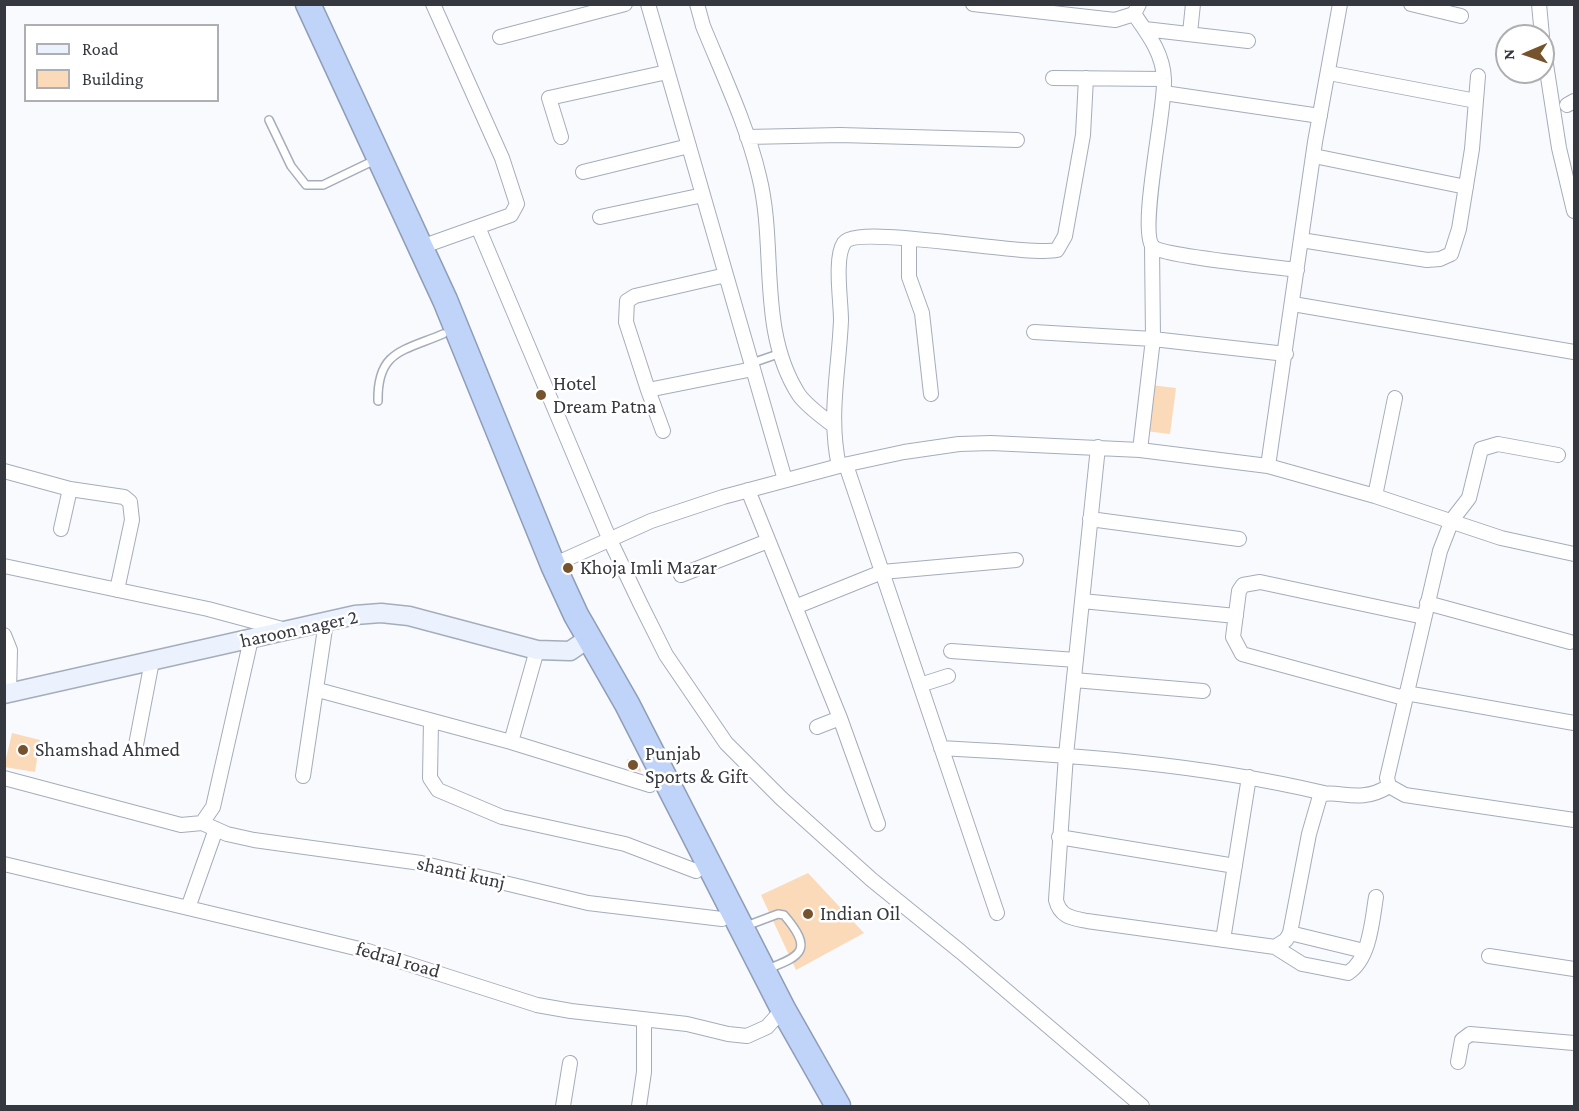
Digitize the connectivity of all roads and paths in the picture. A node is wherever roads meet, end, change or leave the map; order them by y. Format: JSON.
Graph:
{"nodes":[{"id":1,"x":292,"y":4,"type":"edge"},
{"id":2,"x":308,"y":4,"type":"edge"},
{"id":3,"x":433,"y":4,"type":"edge"},
{"id":4,"x":626,"y":4,"type":"edge"},
{"id":5,"x":648,"y":4,"type":"edge"},
{"id":6,"x":698,"y":4,"type":"edge"},
{"id":7,"x":973,"y":4,"type":"edge"},
{"id":8,"x":1193,"y":4,"type":"edge"},
{"id":9,"x":1340,"y":4,"type":"edge"},
{"id":10,"x":1411,"y":4,"type":"edge"},
{"id":11,"x":1539,"y":4,"type":"edge"},
{"id":12,"x":1137,"y":9,"type":"edge"},
{"id":13,"x":1461,"y":16,"type":"dead end"},
{"id":14,"x":1541,"y":24,"type":"edge"},
{"id":15,"x":1145,"y":29,"type":"junction"},
{"id":16,"x":1190,"y":33,"type":"junction"},
{"id":17,"x":500,"y":37,"type":"dead end"},
{"id":18,"x":1248,"y":41,"type":"dead end"},
{"id":19,"x":667,"y":72,"type":"junction"},
{"id":20,"x":1329,"y":73,"type":"junction"},
{"id":21,"x":1478,"y":76,"type":"dead end"},
{"id":22,"x":1053,"y":78,"type":"dead end"},
{"id":23,"x":1086,"y":78,"type":"junction"},
{"id":24,"x":1549,"y":84,"type":"edge"},
{"id":25,"x":1164,"y":86,"type":"junction"},
{"id":26,"x":1476,"y":101,"type":"junction"},
{"id":27,"x":1320,"y":116,"type":"junction"},
{"id":28,"x":269,"y":120,"type":"dead end"},
{"id":29,"x":561,"y":137,"type":"dead end"},
{"id":30,"x":747,"y":137,"type":"junction"},
{"id":31,"x":1017,"y":140,"type":"dead end"},
{"id":32,"x":689,"y":146,"type":"junction"},
{"id":33,"x":1314,"y":156,"type":"junction"},
{"id":34,"x":374,"y":161,"type":"junction"},
{"id":35,"x":583,"y":172,"type":"dead end"},
{"id":36,"x":1466,"y":187,"type":"junction"},
{"id":37,"x":703,"y":195,"type":"junction"},
{"id":38,"x":1575,"y":211,"type":"edge"},
{"id":39,"x":600,"y":217,"type":"dead end"},
{"id":40,"x":478,"y":227,"type":"junction"},
{"id":41,"x":909,"y":239,"type":"junction"},
{"id":42,"x":1301,"y":240,"type":"junction"},
{"id":43,"x":1152,"y":246,"type":"junction"},
{"id":44,"x":421,"y":247,"type":"junction"},
{"id":45,"x":1297,"y":270,"type":"junction"},
{"id":46,"x":726,"y":274,"type":"junction"},
{"id":47,"x":1293,"y":304,"type":"junction"},
{"id":48,"x":1034,"y":332,"type":"dead end"},
{"id":49,"x":443,"y":334,"type":"junction"},
{"id":50,"x":1153,"y":339,"type":"junction"},
{"id":51,"x":1575,"y":352,"type":"edge"},
{"id":52,"x":781,"y":353,"type":"junction"},
{"id":53,"x":1286,"y":354,"type":"junction"},
{"id":54,"x":752,"y":366,"type":"junction"},
{"id":55,"x":648,"y":390,"type":"junction"},
{"id":56,"x":931,"y":394,"type":"dead end"},
{"id":57,"x":1395,"y":398,"type":"dead end"},
{"id":58,"x":378,"y":401,"type":"dead end"},
{"id":59,"x":833,"y":425,"type":"junction"},
{"id":60,"x":663,"y":431,"type":"dead end"},
{"id":61,"x":1098,"y":447,"type":"junction"},
{"id":62,"x":1140,"y":450,"type":"junction"},
{"id":63,"x":1558,"y":455,"type":"dead end"},
{"id":64,"x":842,"y":465,"type":"junction"},
{"id":65,"x":1268,"y":466,"type":"junction"},
{"id":66,"x":4,"y":471,"type":"edge"},
{"id":67,"x":785,"y":480,"type":"junction"},
{"id":68,"x":70,"y":489,"type":"junction"},
{"id":69,"x":748,"y":490,"type":"junction"},
{"id":70,"x":1375,"y":496,"type":"junction"},
{"id":71,"x":1090,"y":519,"type":"junction"},
{"id":72,"x":1452,"y":520,"type":"junction"},
{"id":73,"x":61,"y":529,"type":"dead end"},
{"id":74,"x":609,"y":538,"type":"junction"},
{"id":75,"x":1239,"y":539,"type":"dead end"},
{"id":76,"x":768,"y":541,"type":"junction"},
{"id":77,"x":1575,"y":554,"type":"edge"},
{"id":78,"x":1016,"y":560,"type":"dead end"},
{"id":79,"x":553,"y":565,"type":"junction"},
{"id":80,"x":4,"y":566,"type":"edge"},
{"id":81,"x":882,"y":572,"type":"junction"},
{"id":82,"x":681,"y":575,"type":"dead end"},
{"id":83,"x":117,"y":590,"type":"junction"},
{"id":84,"x":1082,"y":601,"type":"junction"},
{"id":85,"x":795,"y":607,"type":"junction"},
{"id":86,"x":1425,"y":610,"type":"junction"},
{"id":87,"x":1236,"y":616,"type":"junction"},
{"id":88,"x":326,"y":622,"type":"junction"},
{"id":89,"x":290,"y":631,"type":"junction"},
{"id":90,"x":4,"y":634,"type":"edge"},
{"id":91,"x":251,"y":639,"type":"junction"},
{"id":92,"x":1572,"y":640,"type":"edge"},
{"id":93,"x":584,"y":643,"type":"junction"},
{"id":94,"x":537,"y":650,"type":"junction"},
{"id":95,"x":951,"y":651,"type":"dead end"},
{"id":96,"x":1076,"y":660,"type":"junction"},
{"id":97,"x":152,"y":661,"type":"junction"},
{"id":98,"x":948,"y":675,"type":"dead end"},
{"id":99,"x":1074,"y":680,"type":"junction"},
{"id":100,"x":920,"y":685,"type":"junction"},
{"id":101,"x":318,"y":690,"type":"junction"},
{"id":102,"x":1203,"y":691,"type":"dead end"},
{"id":103,"x":7,"y":694,"type":"edge"},
{"id":104,"x":1405,"y":695,"type":"junction"},
{"id":105,"x":840,"y":718,"type":"junction"},
{"id":106,"x":431,"y":720,"type":"junction"},
{"id":107,"x":1575,"y":723,"type":"edge"},
{"id":108,"x":817,"y":727,"type":"dead end"},
{"id":109,"x":512,"y":742,"type":"junction"},
{"id":110,"x":941,"y":748,"type":"junction"},
{"id":111,"x":135,"y":750,"type":"dead end"},
{"id":112,"x":1066,"y":755,"type":"junction"},
{"id":113,"x":303,"y":776,"type":"dead end"},
{"id":114,"x":1249,"y":777,"type":"junction"},
{"id":115,"x":8,"y":778,"type":"edge"},
{"id":116,"x":650,"y":785,"type":"junction"},
{"id":117,"x":1389,"y":786,"type":"junction"},
{"id":118,"x":1324,"y":793,"type":"junction"},
{"id":119,"x":1575,"y":820,"type":"edge"},
{"id":120,"x":202,"y":823,"type":"junction"},
{"id":121,"x":878,"y":824,"type":"dead end"},
{"id":122,"x":216,"y":829,"type":"junction"},
{"id":123,"x":1059,"y":837,"type":"junction"},
{"id":124,"x":4,"y":864,"type":"edge"},
{"id":125,"x":1235,"y":866,"type":"junction"},
{"id":126,"x":696,"y":871,"type":"junction"},
{"id":127,"x":1376,"y":897,"type":"dead end"},
{"id":128,"x":188,"y":908,"type":"junction"},
{"id":129,"x":996,"y":913,"type":"dead end"},
{"id":130,"x":732,"y":923,"type":"junction"},
{"id":131,"x":1290,"y":933,"type":"junction"},
{"id":132,"x":1223,"y":940,"type":"junction"},
{"id":133,"x":1275,"y":947,"type":"junction"},
{"id":134,"x":1364,"y":951,"type":"junction"},
{"id":135,"x":1488,"y":956,"type":"dead end"},
{"id":136,"x":1575,"y":969,"type":"edge"},
{"id":137,"x":765,"y":970,"type":"junction"},
{"id":138,"x":778,"y":1015,"type":"junction"},
{"id":139,"x":644,"y":1020,"type":"junction"},
{"id":140,"x":1575,"y":1043,"type":"edge"},
{"id":141,"x":1458,"y":1062,"type":"dead end"},
{"id":142,"x":570,"y":1063,"type":"dead end"},
{"id":143,"x":563,"y":1107,"type":"edge"},
{"id":144,"x":639,"y":1107,"type":"edge"},
{"id":145,"x":820,"y":1107,"type":"edge"},
{"id":146,"x":838,"y":1107,"type":"edge"},
{"id":147,"x":1142,"y":1107,"type":"edge"}],
"edges":[{"from":1,"to":34,"type":"highway"},
{"from":2,"to":34,"type":"highway"},
{"from":3,"to":40,"type":"street"},
{"from":4,"to":17,"type":"street"},
{"from":5,"to":19,"type":"street"},
{"from":6,"to":30,"type":"street"},
{"from":7,"to":12,"type":"street"},
{"from":8,"to":16,"type":"street"},
{"from":9,"to":20,"type":"street"},
{"from":10,"to":13,"type":"street"},
{"from":11,"to":14,"type":"street"},
{"from":12,"to":15,"type":"street"},
{"from":15,"to":16,"type":"street"},
{"from":15,"to":25,"type":"street"},
{"from":16,"to":18,"type":"street"},
{"from":19,"to":29,"type":"street"},
{"from":19,"to":32,"type":"street"},
{"from":20,"to":26,"type":"street"},
{"from":20,"to":27,"type":"street"},
{"from":21,"to":26,"type":"street"},
{"from":22,"to":23,"type":"street"},
{"from":23,"to":25,"type":"street"},
{"from":23,"to":41,"type":"street"},
{"from":24,"to":38,"type":"street"},
{"from":25,"to":27,"type":"street"},
{"from":25,"to":43,"type":"street"},
{"from":26,"to":36,"type":"street"},
{"from":27,"to":33,"type":"street"},
{"from":28,"to":34,"type":"lane"},
{"from":30,"to":31,"type":"street"},
{"from":30,"to":52,"type":"street"},
{"from":32,"to":35,"type":"street"},
{"from":32,"to":37,"type":"street"},
{"from":33,"to":36,"type":"street"},
{"from":33,"to":42,"type":"street"},
{"from":34,"to":44,"type":"highway"},
{"from":34,"to":49,"type":"highway"},
{"from":36,"to":42,"type":"street"},
{"from":37,"to":39,"type":"street"},
{"from":37,"to":46,"type":"street"},
{"from":40,"to":44,"type":"street"},
{"from":40,"to":74,"type":"street"},
{"from":41,"to":56,"type":"street"},
{"from":41,"to":59,"type":"street"},
{"from":42,"to":45,"type":"street"},
{"from":43,"to":45,"type":"street"},
{"from":43,"to":50,"type":"street"},
{"from":44,"to":79,"type":"highway"},
{"from":45,"to":47,"type":"street"},
{"from":46,"to":54,"type":"street"},
{"from":46,"to":55,"type":"street"},
{"from":47,"to":51,"type":"street"},
{"from":47,"to":53,"type":"street"},
{"from":48,"to":50,"type":"street"},
{"from":49,"to":58,"type":"lane"},
{"from":49,"to":93,"type":"highway"},
{"from":50,"to":53,"type":"street"},
{"from":50,"to":62,"type":"street"},
{"from":52,"to":54,"type":"lane"},
{"from":52,"to":59,"type":"street"},
{"from":53,"to":65,"type":"street"},
{"from":54,"to":55,"type":"street"},
{"from":54,"to":67,"type":"street"},
{"from":55,"to":60,"type":"street"},
{"from":57,"to":70,"type":"street"},
{"from":59,"to":64,"type":"street"},
{"from":61,"to":62,"type":"street"},
{"from":61,"to":64,"type":"street"},
{"from":61,"to":71,"type":"street"},
{"from":62,"to":65,"type":"street"},
{"from":63,"to":72,"type":"street"},
{"from":64,"to":67,"type":"street"},
{"from":64,"to":81,"type":"street"},
{"from":65,"to":70,"type":"street"},
{"from":66,"to":68,"type":"street"},
{"from":67,"to":69,"type":"street"},
{"from":68,"to":73,"type":"street"},
{"from":68,"to":83,"type":"street"},
{"from":69,"to":74,"type":"street"},
{"from":69,"to":76,"type":"street"},
{"from":70,"to":72,"type":"street"},
{"from":71,"to":75,"type":"street"},
{"from":71,"to":84,"type":"street"},
{"from":72,"to":77,"type":"street"},
{"from":72,"to":86,"type":"street"},
{"from":74,"to":79,"type":"street"},
{"from":74,"to":147,"type":"street"},
{"from":76,"to":82,"type":"street"},
{"from":76,"to":85,"type":"street"},
{"from":78,"to":81,"type":"street"},
{"from":79,"to":93,"type":"highway"},
{"from":80,"to":83,"type":"street"},
{"from":81,"to":85,"type":"street"},
{"from":81,"to":100,"type":"street"},
{"from":83,"to":89,"type":"street"},
{"from":84,"to":87,"type":"street"},
{"from":84,"to":96,"type":"street"},
{"from":85,"to":105,"type":"street"},
{"from":86,"to":87,"type":"street"},
{"from":86,"to":92,"type":"street"},
{"from":86,"to":104,"type":"street"},
{"from":87,"to":104,"type":"street"},
{"from":88,"to":89,"type":"street","name":"haroon nager 2"},
{"from":88,"to":94,"type":"street","name":"haroon nager 2"},
{"from":88,"to":101,"type":"street"},
{"from":89,"to":91,"type":"street","name":"haroon nager 2"},
{"from":90,"to":103,"type":"street"},
{"from":91,"to":97,"type":"street","name":"haroon nager 2"},
{"from":91,"to":120,"type":"street"},
{"from":93,"to":94,"type":"street","name":"haroon nager 2"},
{"from":93,"to":116,"type":"highway"},
{"from":93,"to":130,"type":"highway"},
{"from":94,"to":109,"type":"street"},
{"from":95,"to":96,"type":"street"},
{"from":96,"to":99,"type":"street"},
{"from":97,"to":103,"type":"street","name":"haroon nager 2"},
{"from":97,"to":111,"type":"street"},
{"from":98,"to":100,"type":"street"},
{"from":99,"to":102,"type":"street"},
{"from":99,"to":112,"type":"street"},
{"from":100,"to":110,"type":"street"},
{"from":101,"to":106,"type":"street"},
{"from":101,"to":113,"type":"street"},
{"from":104,"to":107,"type":"street"},
{"from":104,"to":117,"type":"street"},
{"from":105,"to":108,"type":"street"},
{"from":105,"to":121,"type":"street"},
{"from":106,"to":109,"type":"street"},
{"from":106,"to":126,"type":"street"},
{"from":109,"to":116,"type":"street"},
{"from":110,"to":112,"type":"street"},
{"from":110,"to":129,"type":"street"},
{"from":112,"to":114,"type":"street"},
{"from":112,"to":123,"type":"street"},
{"from":114,"to":118,"type":"street"},
{"from":114,"to":125,"type":"street"},
{"from":115,"to":120,"type":"street","name":"shanti kunj"},
{"from":116,"to":126,"type":"highway"},
{"from":117,"to":118,"type":"street"},
{"from":117,"to":119,"type":"street"},
{"from":118,"to":131,"type":"street"},
{"from":120,"to":122,"type":"street","name":"shanti kunj"},
{"from":122,"to":128,"type":"street"},
{"from":122,"to":130,"type":"street","name":"shanti kunj"},
{"from":123,"to":125,"type":"street"},
{"from":123,"to":132,"type":"street"},
{"from":124,"to":128,"type":"street","name":"fedral road"},
{"from":125,"to":132,"type":"street"},
{"from":126,"to":130,"type":"highway"},
{"from":127,"to":134,"type":"street"},
{"from":128,"to":139,"type":"street","name":"fedral road"},
{"from":130,"to":137,"type":"highway"},
{"from":130,"to":137,"type":"lane"},
{"from":130,"to":138,"type":"highway"},
{"from":131,"to":133,"type":"street"},
{"from":131,"to":134,"type":"street"},
{"from":132,"to":133,"type":"street"},
{"from":133,"to":134,"type":"street"},
{"from":135,"to":136,"type":"street"},
{"from":137,"to":138,"type":"highway"},
{"from":138,"to":139,"type":"street","name":"fedral road"},
{"from":138,"to":145,"type":"highway"},
{"from":138,"to":146,"type":"highway"},
{"from":139,"to":144,"type":"street"},
{"from":140,"to":141,"type":"street"},
{"from":142,"to":143,"type":"street"}]}
